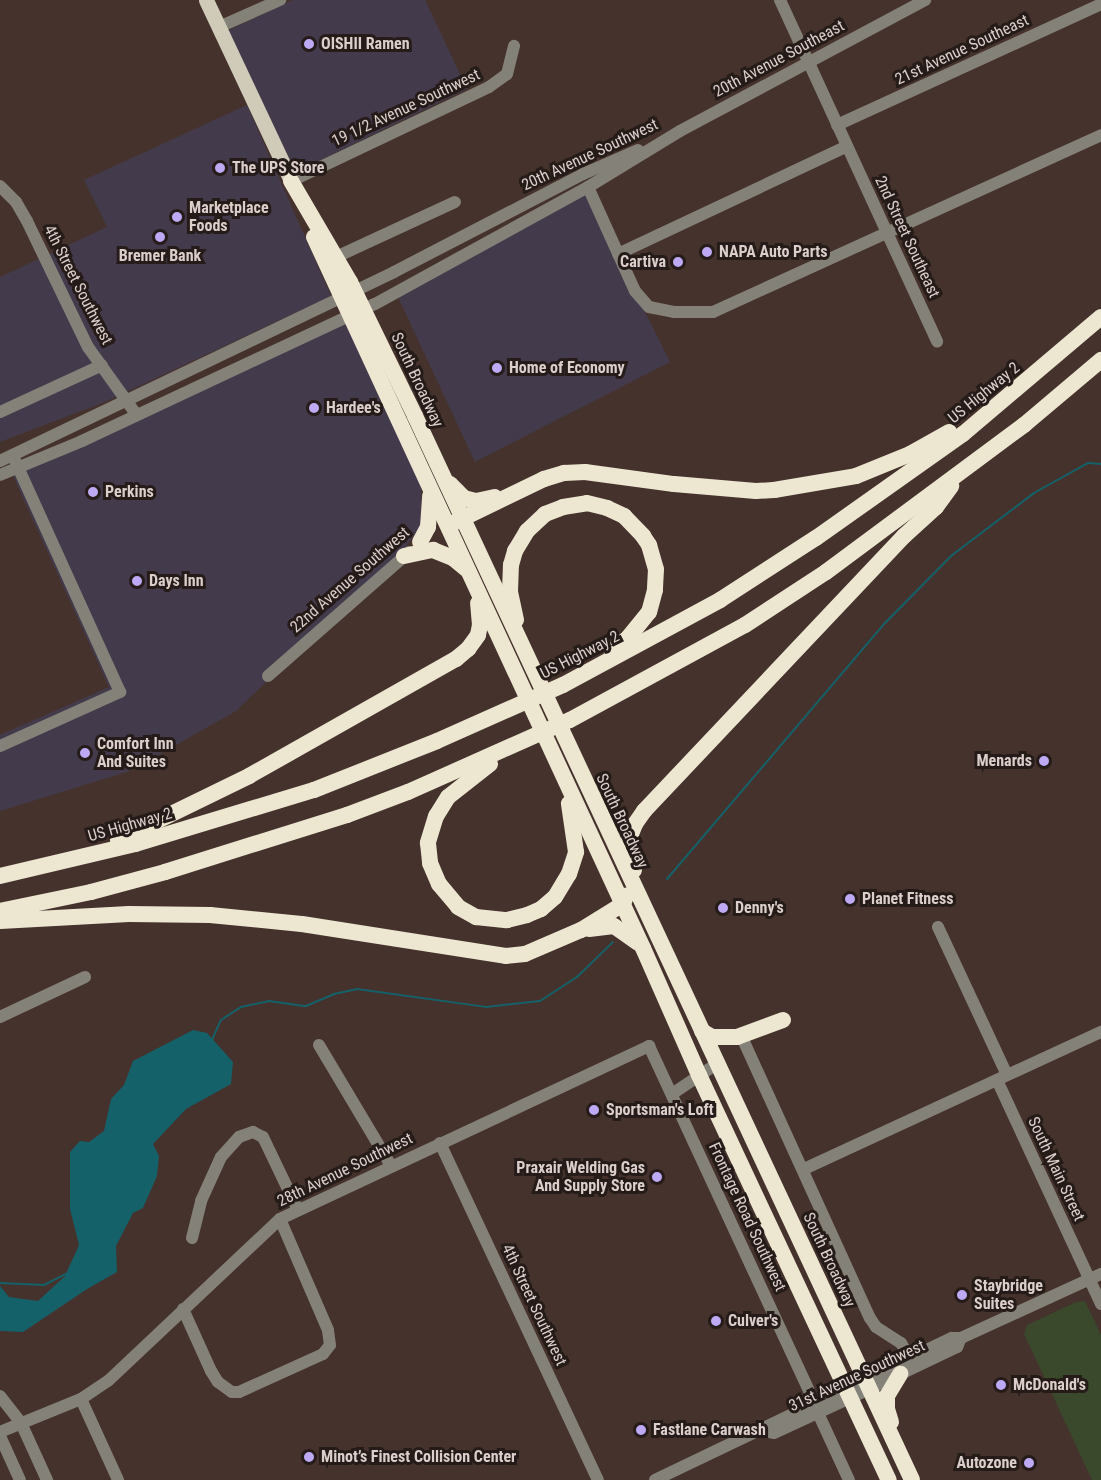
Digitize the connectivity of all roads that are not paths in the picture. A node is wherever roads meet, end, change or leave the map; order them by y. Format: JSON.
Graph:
{"nodes":[{"id":1,"x":206,"y":0,"type":"edge"},
{"id":2,"x":280,"y":0,"type":"edge"},
{"id":3,"x":780,"y":0,"type":"edge"},
{"id":4,"x":925,"y":0,"type":"edge"},
{"id":5,"x":1101,"y":4,"type":"edge"},
{"id":6,"x":219,"y":27,"type":"junction"},
{"id":7,"x":514,"y":46,"type":"dead end"},
{"id":8,"x":809,"y":62,"type":"junction"},
{"id":9,"x":837,"y":125,"type":"junction"},
{"id":10,"x":680,"y":131,"type":"junction"},
{"id":11,"x":1101,"y":135,"type":"edge"},
{"id":12,"x":847,"y":146,"type":"junction"},
{"id":13,"x":291,"y":181,"type":"junction"},
{"id":14,"x":0,"y":186,"type":"edge"},
{"id":15,"x":588,"y":187,"type":"junction"},
{"id":16,"x":455,"y":202,"type":"dead end"},
{"id":17,"x":887,"y":232,"type":"junction"},
{"id":18,"x":618,"y":254,"type":"junction"},
{"id":19,"x":336,"y":257,"type":"junction"},
{"id":20,"x":348,"y":295,"type":"junction"},
{"id":21,"x":356,"y":312,"type":"junction"},
{"id":22,"x":1101,"y":317,"type":"edge"},
{"id":23,"x":937,"y":342,"type":"dead end"},
{"id":24,"x":1101,"y":360,"type":"edge"},
{"id":25,"x":102,"y":365,"type":"junction"},
{"id":26,"x":1024,"y":385,"type":"junction"},
{"id":27,"x":124,"y":399,"type":"junction"},
{"id":28,"x":0,"y":412,"type":"edge"},
{"id":29,"x":136,"y":414,"type":"junction"},
{"id":30,"x":12,"y":454,"type":"junction"},
{"id":31,"x":0,"y":461,"type":"edge"},
{"id":32,"x":19,"y":467,"type":"junction"},
{"id":33,"x":440,"y":470,"type":"junction"},
{"id":34,"x":963,"y":471,"type":"junction"},
{"id":35,"x":0,"y":475,"type":"edge"},
{"id":36,"x":430,"y":488,"type":"junction"},
{"id":37,"x":511,"y":494,"type":"junction"},
{"id":38,"x":455,"y":522,"type":"junction"},
{"id":39,"x":420,"y":542,"type":"junction"},
{"id":40,"x":404,"y":556,"type":"junction"},
{"id":41,"x":469,"y":572,"type":"junction"},
{"id":42,"x":476,"y":588,"type":"junction"},
{"id":43,"x":523,"y":664,"type":"junction"},
{"id":44,"x":268,"y":676,"type":"dead end"},
{"id":45,"x":563,"y":685,"type":"junction"},
{"id":46,"x":532,"y":737,"type":"junction"},
{"id":47,"x":0,"y":746,"type":"edge"},
{"id":48,"x":563,"y":762,"type":"junction"},
{"id":49,"x":623,"y":865,"type":"junction"},
{"id":50,"x":35,"y":868,"type":"junction"},
{"id":51,"x":0,"y":876,"type":"edge"},
{"id":52,"x":623,"y":904,"type":"junction"},
{"id":53,"x":0,"y":911,"type":"edge"},
{"id":54,"x":0,"y":921,"type":"edge"},
{"id":55,"x":938,"y":927,"type":"dead end"},
{"id":56,"x":581,"y":930,"type":"junction"},
{"id":57,"x":643,"y":948,"type":"junction"},
{"id":58,"x":85,"y":977,"type":"dead end"},
{"id":59,"x":0,"y":1017,"type":"edge"},
{"id":60,"x":783,"y":1020,"type":"dead end"},
{"id":61,"x":699,"y":1024,"type":"junction"},
{"id":62,"x":1101,"y":1032,"type":"edge"},
{"id":63,"x":745,"y":1044,"type":"dead end"},
{"id":64,"x":319,"y":1045,"type":"dead end"},
{"id":65,"x":649,"y":1046,"type":"joint"},
{"id":66,"x":718,"y":1063,"type":"junction"},
{"id":67,"x":699,"y":1074,"type":"junction"},
{"id":68,"x":1002,"y":1078,"type":"junction"},
{"id":69,"x":672,"y":1094,"type":"junction"},
{"id":70,"x":440,"y":1143,"type":"junction"},
{"id":71,"x":391,"y":1166,"type":"junction"},
{"id":72,"x":804,"y":1169,"type":"junction"},
{"id":73,"x":298,"y":1210,"type":"junction"},
{"id":74,"x":280,"y":1219,"type":"junction"},
{"id":75,"x":192,"y":1238,"type":"dead end"},
{"id":76,"x":1095,"y":1277,"type":"edge"},
{"id":77,"x":1101,"y":1304,"type":"edge"},
{"id":78,"x":183,"y":1309,"type":"junction"},
{"id":79,"x":961,"y":1338,"type":"junction"},
{"id":80,"x":910,"y":1358,"type":"junction"},
{"id":81,"x":900,"y":1374,"type":"junction"},
{"id":82,"x":857,"y":1389,"type":"junction"},
{"id":83,"x":0,"y":1395,"type":"edge"},
{"id":84,"x":81,"y":1399,"type":"junction"},
{"id":85,"x":816,"y":1408,"type":"junction"},
{"id":86,"x":21,"y":1423,"type":"junction"},
{"id":87,"x":0,"y":1434,"type":"edge"},
{"id":88,"x":903,"y":1462,"type":"junction"},
{"id":89,"x":888,"y":1476,"type":"edge"},
{"id":90,"x":20,"y":1480,"type":"edge"},
{"id":91,"x":47,"y":1480,"type":"edge"},
{"id":92,"x":118,"y":1480,"type":"edge"},
{"id":93,"x":598,"y":1480,"type":"edge"},
{"id":94,"x":655,"y":1480,"type":"edge"},
{"id":95,"x":849,"y":1480,"type":"edge"},
{"id":96,"x":902,"y":1480,"type":"edge"},
{"id":97,"x":912,"y":1480,"type":"edge"}],
"edges":[{"from":1,"to":6,"type":"main road","name":"South Broadway"},
{"from":2,"to":6,"type":"street"},
{"from":3,"to":8,"type":"street"},
{"from":4,"to":8,"type":"street","name":"20th Avenue Southeast"},
{"from":5,"to":9,"type":"street","name":"21st Avenue Southeast"},
{"from":6,"to":13,"type":"main road","name":"South Broadway"},
{"from":7,"to":13,"type":"street","name":"19 1/2 Avenue Southwest"},
{"from":8,"to":9,"type":"street"},
{"from":8,"to":10,"type":"street","name":"20th Avenue Southeast"},
{"from":9,"to":12,"type":"street","name":"2nd Street Southeast"},
{"from":10,"to":15,"type":"street","name":"20th Avenue Southwest"},
{"from":10,"to":20,"type":"street","name":"20th Avenue Southwest"},
{"from":11,"to":17,"type":"street"},
{"from":12,"to":17,"type":"street","name":"2nd Street Southeast"},
{"from":12,"to":18,"type":"street"},
{"from":13,"to":19,"type":"highway","name":"South Broadway"},
{"from":13,"to":20,"type":"highway","name":"South Broadway"},
{"from":14,"to":25,"type":"street","name":"4th Street Southwest"},
{"from":15,"to":18,"type":"street"},
{"from":15,"to":21,"type":"street","name":"20th Avenue Southwest"},
{"from":16,"to":19,"type":"street"},
{"from":17,"to":18,"type":"street"},
{"from":17,"to":23,"type":"street","name":"2nd Street Southeast"},
{"from":19,"to":20,"type":"highway","name":"South Broadway"},
{"from":20,"to":21,"type":"highway","name":"South Broadway"},
{"from":20,"to":27,"type":"street","name":"20th Avenue Southwest"},
{"from":21,"to":29,"type":"street","name":"20th Avenue Southwest"},
{"from":21,"to":33,"type":"highway","name":"South Broadway"},
{"from":21,"to":36,"type":"highway","name":"South Broadway"},
{"from":22,"to":26,"type":"highway","name":"US Highway 2"},
{"from":24,"to":34,"type":"highway"},
{"from":25,"to":27,"type":"street","name":"4th Street Southwest"},
{"from":25,"to":28,"type":"street"},
{"from":26,"to":37,"type":"highway"},
{"from":26,"to":45,"type":"highway","name":"US Highway 2"},
{"from":27,"to":29,"type":"street"},
{"from":27,"to":30,"type":"street","name":"20th Avenue Southwest"},
{"from":29,"to":32,"type":"street","name":"20th Avenue Southwest"},
{"from":30,"to":31,"type":"street","name":"20th Avenue Southwest"},
{"from":30,"to":32,"type":"street"},
{"from":32,"to":35,"type":"street","name":"20th Avenue Southwest"},
{"from":32,"to":47,"type":"street"},
{"from":33,"to":37,"type":"highway"},
{"from":33,"to":38,"type":"highway","name":"South Broadway"},
{"from":34,"to":46,"type":"highway"},
{"from":34,"to":61,"type":"highway"},
{"from":36,"to":38,"type":"highway","name":"South Broadway"},
{"from":36,"to":39,"type":"highway"},
{"from":37,"to":38,"type":"highway"},
{"from":38,"to":39,"type":"street","name":"22nd Avenue Southwest"},
{"from":38,"to":41,"type":"highway","name":"South Broadway"},
{"from":38,"to":43,"type":"highway","name":"South Broadway"},
{"from":39,"to":40,"type":"street","name":"22nd Avenue Southwest"},
{"from":40,"to":41,"type":"highway"},
{"from":40,"to":44,"type":"street","name":"22nd Avenue Southwest"},
{"from":41,"to":42,"type":"highway","name":"South Broadway"},
{"from":42,"to":43,"type":"highway","name":"South Broadway"},
{"from":42,"to":50,"type":"highway"},
{"from":43,"to":45,"type":"highway"},
{"from":43,"to":48,"type":"highway","name":"South Broadway"},
{"from":45,"to":50,"type":"highway","name":"US Highway 2"},
{"from":46,"to":48,"type":"highway"},
{"from":46,"to":53,"type":"highway"},
{"from":48,"to":49,"type":"highway","name":"South Broadway"},
{"from":48,"to":52,"type":"highway","name":"South Broadway"},
{"from":49,"to":52,"type":"highway"},
{"from":49,"to":61,"type":"highway","name":"South Broadway"},
{"from":50,"to":51,"type":"highway","name":"US Highway 2"},
{"from":52,"to":56,"type":"highway"},
{"from":52,"to":57,"type":"highway","name":"South Broadway"},
{"from":54,"to":56,"type":"highway"},
{"from":55,"to":68,"type":"street","name":"South Main Street"},
{"from":56,"to":57,"type":"highway"},
{"from":57,"to":67,"type":"highway","name":"South Broadway"},
{"from":58,"to":59,"type":"street"},
{"from":60,"to":61,"type":"highway"},
{"from":61,"to":66,"type":"highway","name":"South Broadway"},
{"from":62,"to":68,"type":"street"},
{"from":63,"to":72,"type":"street"},
{"from":64,"to":71,"type":"street"},
{"from":65,"to":69,"type":"street","name":"Frontage Road Southwest"},
{"from":65,"to":70,"type":"street","name":"28th Avenue Southwest"},
{"from":66,"to":67,"type":"street"},
{"from":66,"to":82,"type":"highway","name":"South Broadway"},
{"from":67,"to":69,"type":"street"},
{"from":67,"to":82,"type":"highway","name":"South Broadway"},
{"from":68,"to":72,"type":"street"},
{"from":68,"to":76,"type":"street","name":"South Main Street"},
{"from":69,"to":85,"type":"street","name":"Frontage Road Southwest"},
{"from":70,"to":71,"type":"street","name":"28th Avenue Southwest"},
{"from":70,"to":93,"type":"street","name":"4th Street Southwest"},
{"from":71,"to":73,"type":"street","name":"28th Avenue Southwest"},
{"from":72,"to":80,"type":"street"},
{"from":73,"to":74,"type":"street","name":"28th Avenue Southwest"},
{"from":73,"to":75,"type":"street"},
{"from":74,"to":78,"type":"street","name":"28th Avenue Southwest"},
{"from":74,"to":78,"type":"street"},
{"from":76,"to":77,"type":"street","name":"South Main Street"},
{"from":76,"to":79,"type":"street","name":"31st Avenue Southwest"},
{"from":78,"to":84,"type":"street","name":"28th Avenue Southwest"},
{"from":79,"to":80,"type":"street","name":"31st Avenue Southwest"},
{"from":79,"to":81,"type":"street","name":"31st Avenue Southwest"},
{"from":80,"to":82,"type":"street","name":"31st Avenue Southwest"},
{"from":81,"to":82,"type":"street","name":"31st Avenue Southwest"},
{"from":81,"to":88,"type":"highway"},
{"from":82,"to":85,"type":"street","name":"31st Avenue Southwest"},
{"from":82,"to":88,"type":"highway","name":"South Broadway"},
{"from":82,"to":89,"type":"highway","name":"South Broadway"},
{"from":82,"to":96,"type":"highway"},
{"from":83,"to":86,"type":"street"},
{"from":84,"to":86,"type":"street","name":"28th Avenue Southwest"},
{"from":84,"to":92,"type":"street"},
{"from":85,"to":94,"type":"street","name":"31st Avenue Southwest"},
{"from":85,"to":95,"type":"street","name":"Frontage Road Southwest"},
{"from":86,"to":87,"type":"street","name":"28th Avenue Southwest"},
{"from":86,"to":91,"type":"street"},
{"from":87,"to":90,"type":"street"},
{"from":88,"to":97,"type":"highway","name":"South Broadway"}]}
